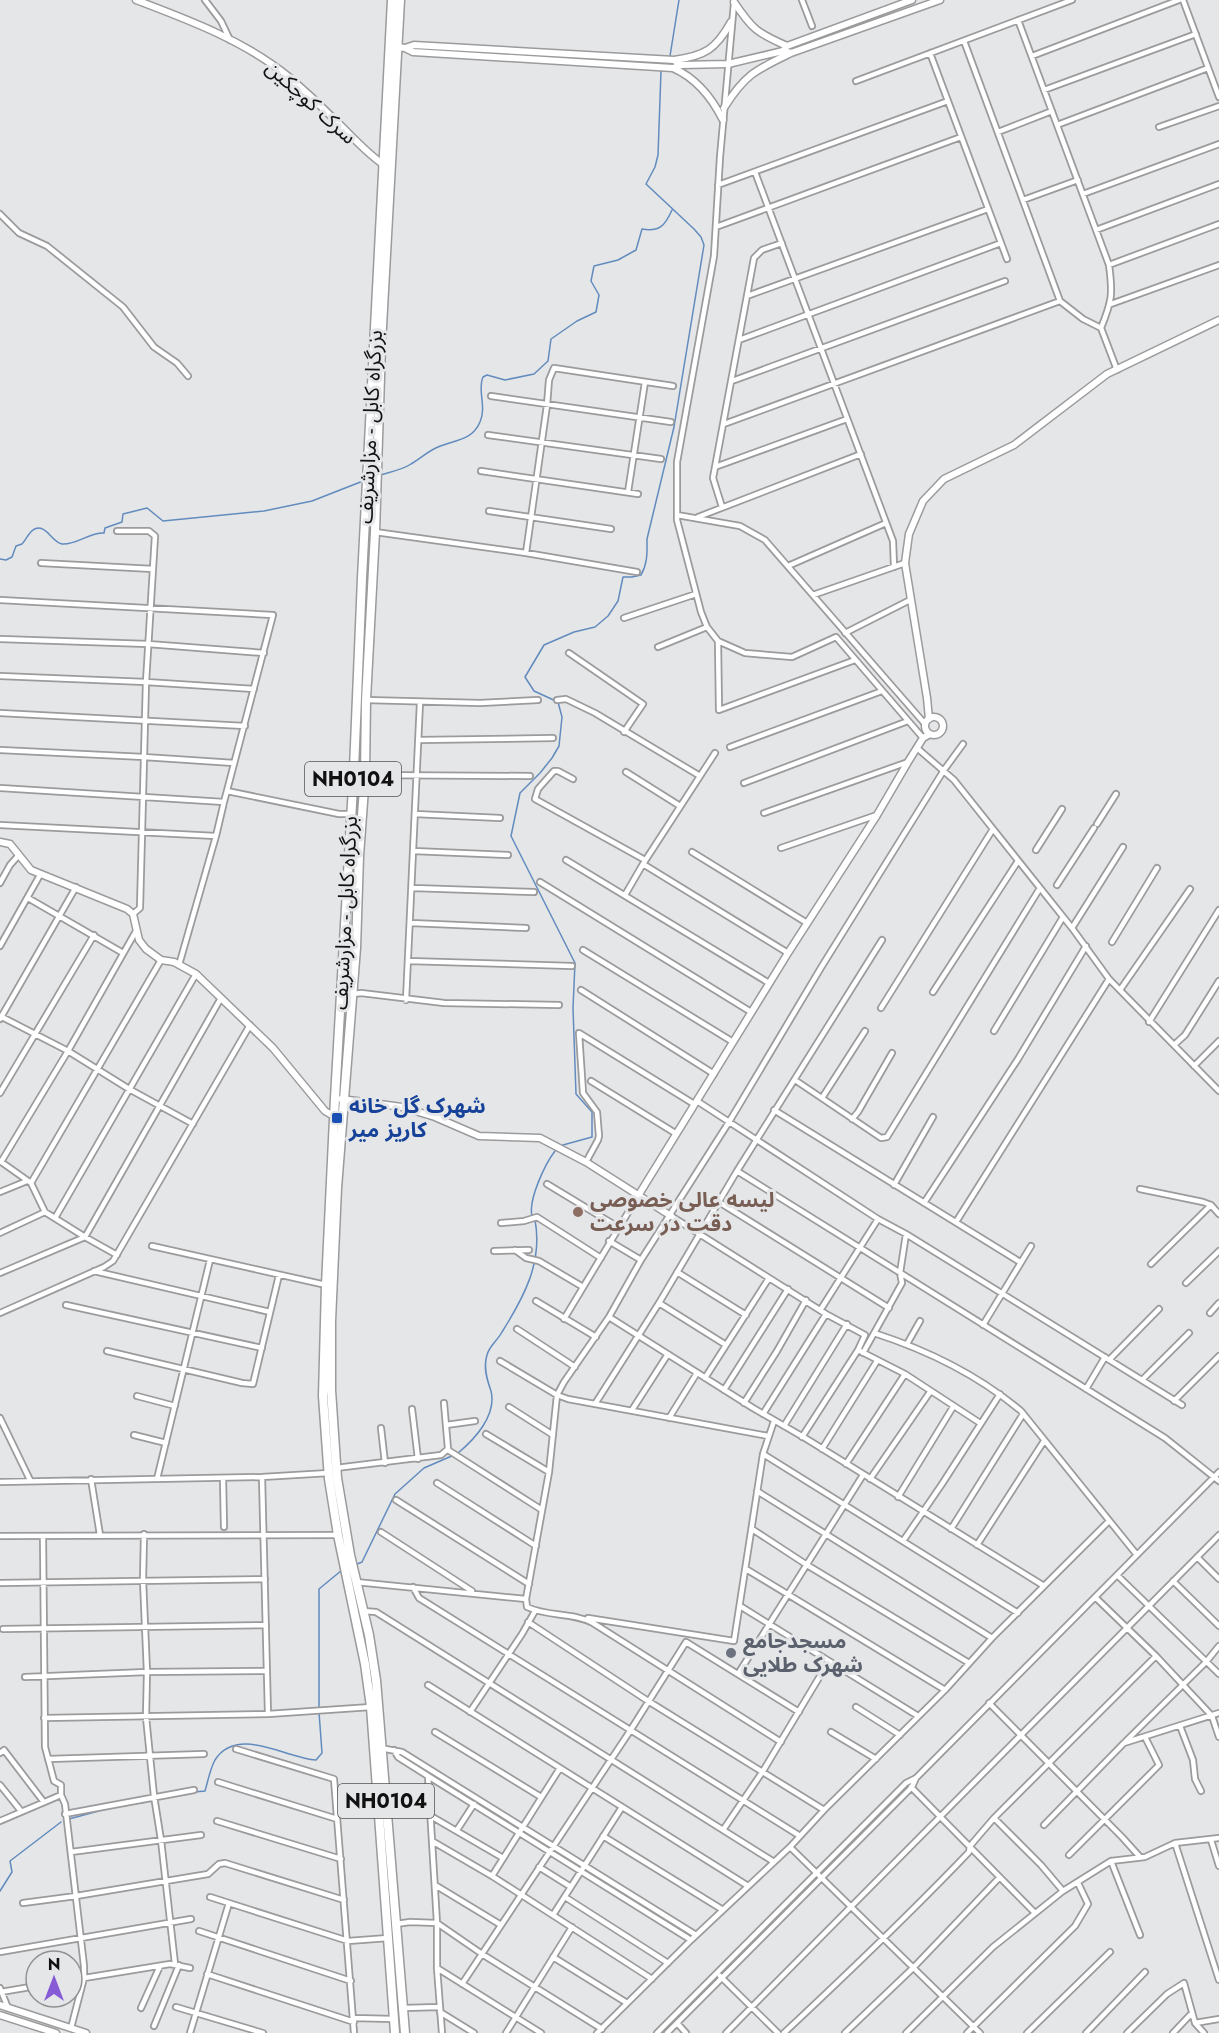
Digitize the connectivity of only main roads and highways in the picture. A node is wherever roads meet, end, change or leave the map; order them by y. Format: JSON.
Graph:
{"nodes":[{"id":1,"x":392,"y":0,"type":"edge"},
{"id":2,"x":400,"y":0,"type":"edge"},
{"id":3,"x":339,"y":1099,"type":"junction"},
{"id":4,"x":331,"y":1256,"type":"junction"},
{"id":5,"x":327,"y":1354,"type":"junction"},
{"id":6,"x":350,"y":1572,"type":"junction"},
{"id":7,"x":372,"y":1680,"type":"junction"},
{"id":8,"x":378,"y":1748,"type":"junction"},
{"id":9,"x":395,"y":2033,"type":"edge"},
{"id":10,"x":405,"y":2033,"type":"edge"}],
"edges":[{"from":1,"to":3,"type":"highway","name":"بزرگراه کابل - مزارشریف","number":"NH0104"},
{"from":2,"to":3,"type":"highway","name":"بزرگراه کابل - مزارشریف","number":"NH0104"},
{"from":3,"to":4,"type":"highway","name":"بزرگراه کابل - مزارشریف","number":"NH0104"},
{"from":4,"to":5,"type":"highway","name":"بزرگراه کابل - مزارشریف","number":"NH0104"},
{"from":4,"to":5,"type":"highway","name":"بزرگراه کابل - مزارشریف","number":"NH0104"},
{"from":5,"to":6,"type":"highway","name":"بزرگراه کابل - مزارشریف","number":"NH0104"},
{"from":6,"to":7,"type":"highway","number":"NH0104"},
{"from":6,"to":7,"type":"highway","number":"NH0104"},
{"from":7,"to":8,"type":"highway","number":"NH0104"},
{"from":7,"to":8,"type":"highway","number":"NH0104"},
{"from":8,"to":9,"type":"highway","number":"NH0104"},
{"from":8,"to":10,"type":"highway","number":"NH0104"}]}
